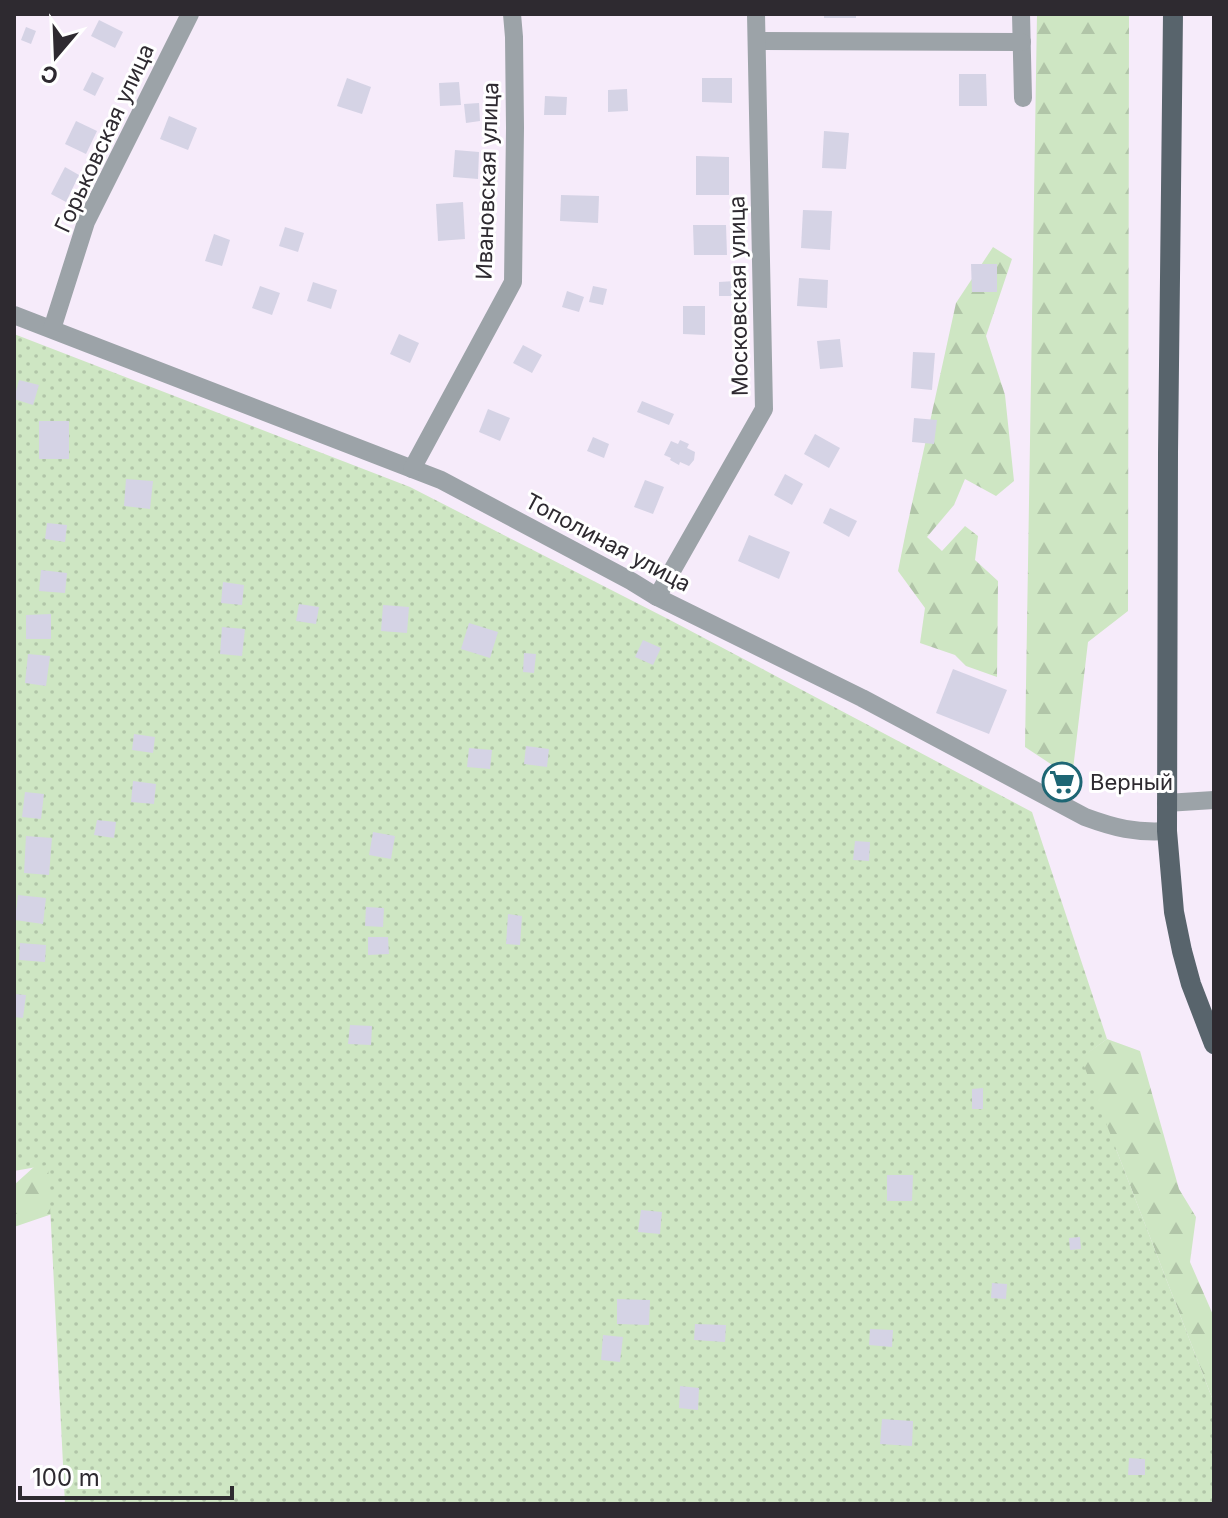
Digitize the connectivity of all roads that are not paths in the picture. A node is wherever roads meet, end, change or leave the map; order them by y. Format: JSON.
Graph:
{"nodes":[{"id":1,"x":190,"y":14,"type":"edge"},
{"id":2,"x":512,"y":14,"type":"edge"},
{"id":3,"x":756,"y":14,"type":"edge"},
{"id":4,"x":1021,"y":14,"type":"edge"},
{"id":5,"x":1173,"y":14,"type":"edge"},
{"id":6,"x":757,"y":41,"type":"junction"},
{"id":7,"x":1022,"y":42,"type":"junction"},
{"id":8,"x":1023,"y":98,"type":"dead end"},
{"id":9,"x":14,"y":315,"type":"edge"},
{"id":10,"x":52,"y":329,"type":"junction"},
{"id":11,"x":412,"y":469,"type":"junction"},
{"id":12,"x":657,"y":597,"type":"junction"},
{"id":13,"x":1214,"y":800,"type":"edge"},
{"id":14,"x":1166,"y":803,"type":"junction"},
{"id":15,"x":1167,"y":831,"type":"junction"},
{"id":16,"x":1214,"y":1044,"type":"edge"}],
"edges":[{"from":1,"to":10,"type":"street","name":"Горьковская улица"},
{"from":2,"to":11,"type":"street","name":"Ивановская улица"},
{"from":3,"to":6,"type":"street","name":"Московская улица"},
{"from":4,"to":7,"type":"street"},
{"from":5,"to":14,"type":"main road"},
{"from":6,"to":7,"type":"street"},
{"from":6,"to":12,"type":"street","name":"Московская улица"},
{"from":7,"to":8,"type":"street"},
{"from":9,"to":10,"type":"street","name":"Тополиная улица"},
{"from":10,"to":11,"type":"street","name":"Тополиная улица"},
{"from":11,"to":12,"type":"street","name":"Тополиная улица"},
{"from":12,"to":15,"type":"street","name":"Тополиная улица"},
{"from":13,"to":14,"type":"street"},
{"from":14,"to":15,"type":"main road"},
{"from":15,"to":16,"type":"main road"}]}
